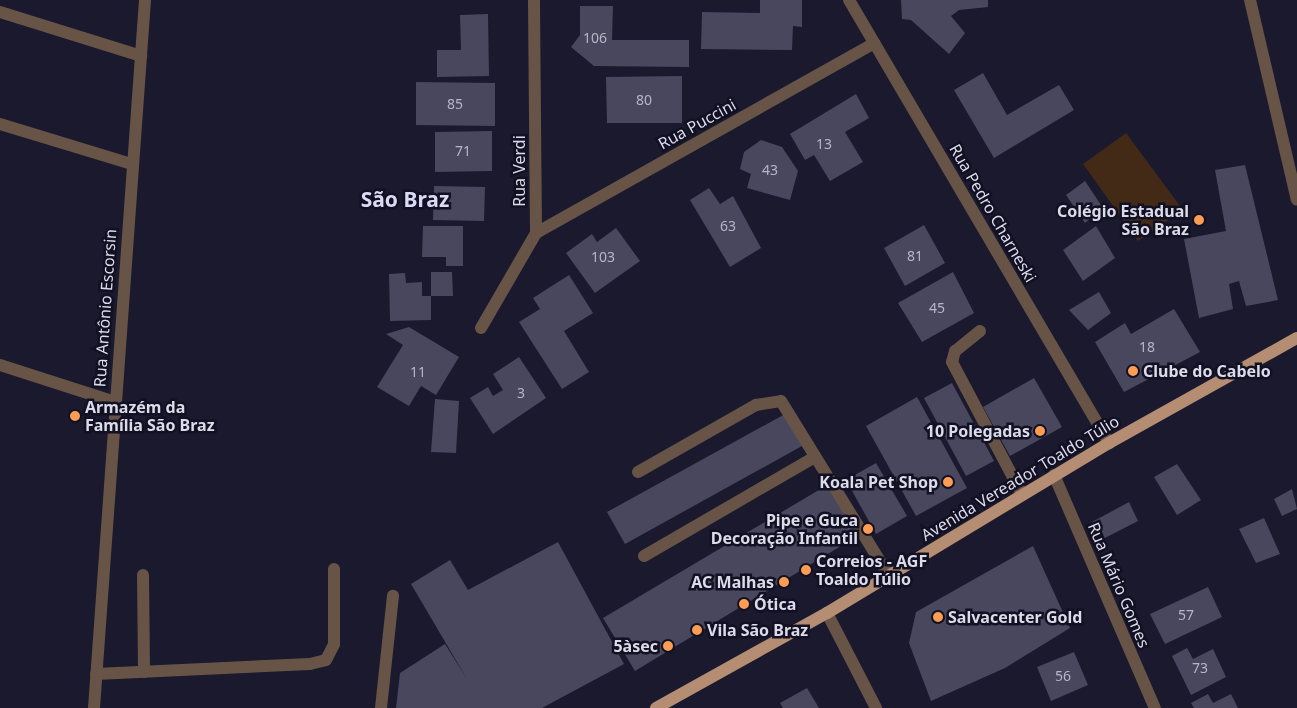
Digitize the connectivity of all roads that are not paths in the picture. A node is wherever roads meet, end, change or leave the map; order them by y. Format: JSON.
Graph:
{"nodes":[{"id":1,"x":146,"y":0,"type":"edge"},
{"id":2,"x":534,"y":0,"type":"edge"},
{"id":3,"x":849,"y":0,"type":"edge"},
{"id":4,"x":1250,"y":0,"type":"edge"},
{"id":5,"x":0,"y":12,"type":"edge"},
{"id":6,"x":874,"y":43,"type":"junction"},
{"id":7,"x":141,"y":56,"type":"junction"},
{"id":8,"x":0,"y":124,"type":"edge"},
{"id":9,"x":132,"y":164,"type":"junction"},
{"id":10,"x":1297,"y":200,"type":"edge"},
{"id":11,"x":536,"y":233,"type":"junction"},
{"id":12,"x":482,"y":328,"type":"dead end"},
{"id":13,"x":980,"y":331,"type":"dead end"},
{"id":14,"x":1297,"y":338,"type":"edge"},
{"id":15,"x":0,"y":365,"type":"edge"},
{"id":16,"x":115,"y":402,"type":"junction"},
{"id":17,"x":1109,"y":443,"type":"junction"},
{"id":18,"x":815,"y":457,"type":"junction"},
{"id":19,"x":638,"y":472,"type":"dead end"},
{"id":20,"x":1054,"y":475,"type":"junction"},
{"id":21,"x":1022,"y":494,"type":"junction"},
{"id":22,"x":644,"y":556,"type":"dead end"},
{"id":23,"x":334,"y":569,"type":"dead end"},
{"id":24,"x":143,"y":575,"type":"dead end"},
{"id":25,"x":889,"y":576,"type":"junction"},
{"id":26,"x":393,"y":596,"type":"dead end"},
{"id":27,"x":827,"y":613,"type":"junction"},
{"id":28,"x":144,"y":672,"type":"junction"},
{"id":29,"x":96,"y":674,"type":"junction"},
{"id":30,"x":94,"y":708,"type":"edge"},
{"id":31,"x":381,"y":708,"type":"edge"},
{"id":32,"x":656,"y":708,"type":"edge"},
{"id":33,"x":876,"y":708,"type":"edge"},
{"id":34,"x":1155,"y":708,"type":"edge"}],
"edges":[{"from":1,"to":7,"type":"street","name":"Rua Antônio Escorsin"},
{"from":2,"to":11,"type":"street","name":"Rua Verdi"},
{"from":3,"to":6,"type":"street","name":"Rua Pedro Charneski"},
{"from":4,"to":10,"type":"street"},
{"from":5,"to":7,"type":"street"},
{"from":6,"to":11,"type":"street","name":"Rua Puccini"},
{"from":6,"to":17,"type":"street","name":"Rua Pedro Charneski"},
{"from":7,"to":9,"type":"street","name":"Rua Antônio Escorsin"},
{"from":8,"to":9,"type":"street"},
{"from":9,"to":16,"type":"street","name":"Rua Antônio Escorsin"},
{"from":11,"to":12,"type":"street"},
{"from":13,"to":21,"type":"street"},
{"from":14,"to":17,"type":"main road","name":"Avenida Vereador Toaldo Túlio"},
{"from":15,"to":16,"type":"street"},
{"from":16,"to":29,"type":"street","name":"Rua Antônio Escorsin"},
{"from":17,"to":20,"type":"main road","name":"Avenida Vereador Toaldo Túlio"},
{"from":18,"to":19,"type":"street"},
{"from":18,"to":22,"type":"street"},
{"from":18,"to":25,"type":"street"},
{"from":20,"to":21,"type":"main road","name":"Avenida Vereador Toaldo Túlio"},
{"from":20,"to":34,"type":"street","name":"Rua Mário Gomes"},
{"from":21,"to":25,"type":"main road","name":"Avenida Vereador Toaldo Túlio"},
{"from":23,"to":28,"type":"street"},
{"from":24,"to":28,"type":"street"},
{"from":25,"to":27,"type":"main road","name":"Avenida Vereador Toaldo Túlio"},
{"from":26,"to":31,"type":"street"},
{"from":27,"to":32,"type":"main road","name":"Avenida Vereador Toaldo Túlio"},
{"from":27,"to":33,"type":"street"},
{"from":28,"to":29,"type":"street"},
{"from":29,"to":30,"type":"street","name":"Rua Antônio Escorsin"}]}
